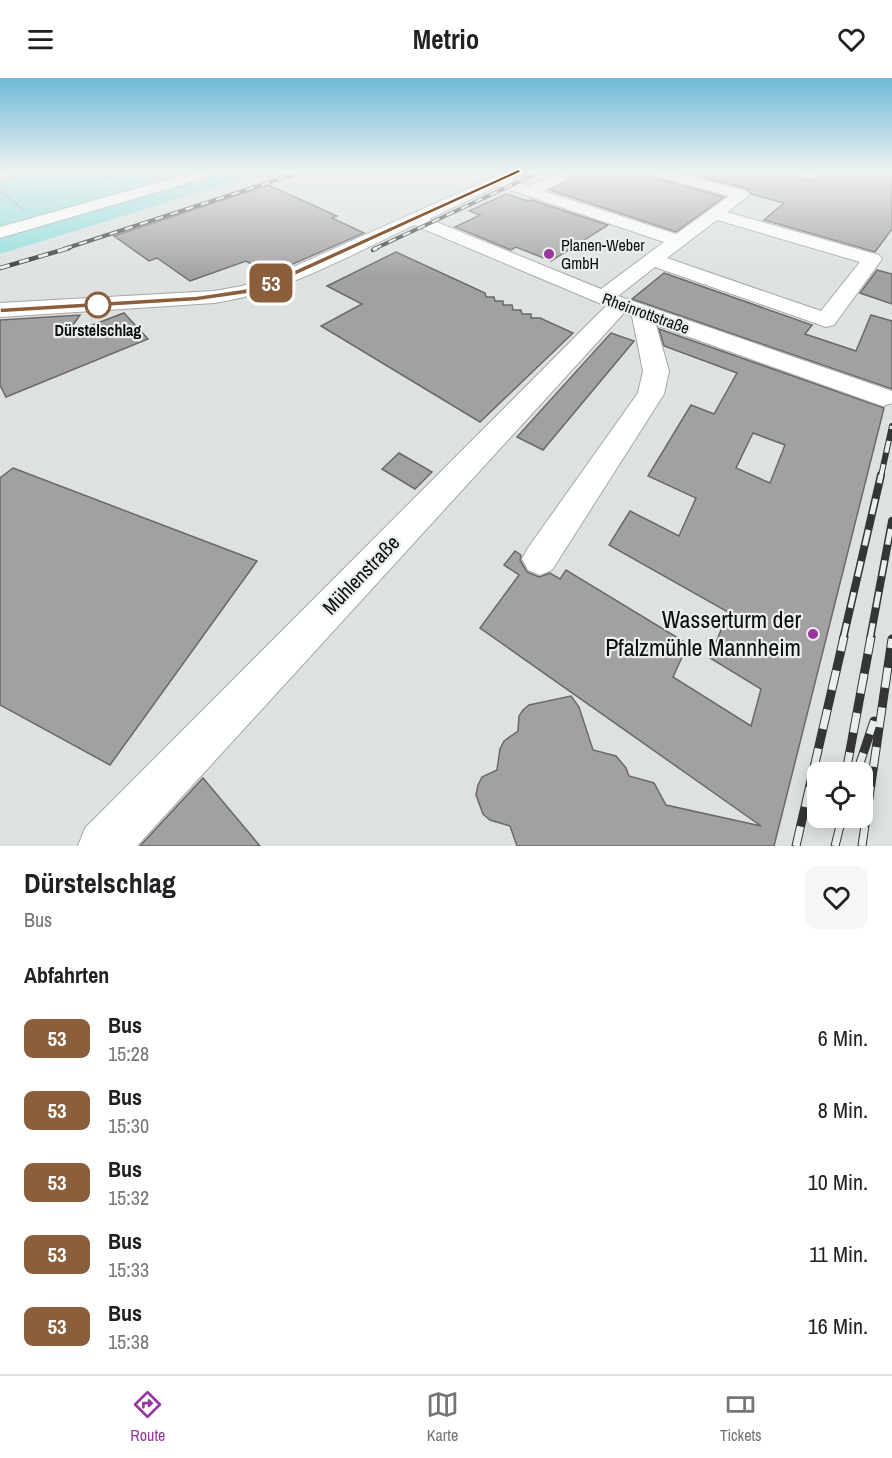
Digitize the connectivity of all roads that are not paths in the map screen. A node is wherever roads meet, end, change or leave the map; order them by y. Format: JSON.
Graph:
{"nodes":[{"id":1,"x":92,"y":207,"type":"edge"},
{"id":2,"x":438,"y":207,"type":"edge"},
{"id":3,"x":575,"y":207,"type":"edge"},
{"id":4,"x":724,"y":207,"type":"edge"},
{"id":5,"x":714,"y":214,"type":"junction"},
{"id":6,"x":412,"y":218,"type":"junction"},
{"id":7,"x":0,"y":233,"type":"edge"},
{"id":8,"x":678,"y":241,"type":"junction"},
{"id":9,"x":653,"y":260,"type":"junction"},
{"id":10,"x":622,"y":304,"type":"junction"},
{"id":11,"x":0,"y":310,"type":"edge"},
{"id":12,"x":884,"y":397,"type":"dead end"},
{"id":13,"x":540,"y":558,"type":"dead end"},
{"id":14,"x":103,"y":846,"type":"edge"}],
"edges":[{"from":1,"to":7,"type":"street"},
{"from":2,"to":6,"type":"street"},
{"from":3,"to":8,"type":"street"},
{"from":4,"to":5,"type":"street","name":"Mühlenstraße"},
{"from":5,"to":8,"type":"street","name":"Mühlenstraße"},
{"from":5,"to":9,"type":"street"},
{"from":6,"to":10,"type":"street","name":"Rheinrottstraße"},
{"from":6,"to":11,"type":"street"},
{"from":8,"to":9,"type":"street","name":"Mühlenstraße"},
{"from":9,"to":10,"type":"street","name":"Mühlenstraße"},
{"from":10,"to":12,"type":"street","name":"Rheinrottstraße"},
{"from":10,"to":13,"type":"street"},
{"from":10,"to":14,"type":"street","name":"Mühlenstraße"}]}
